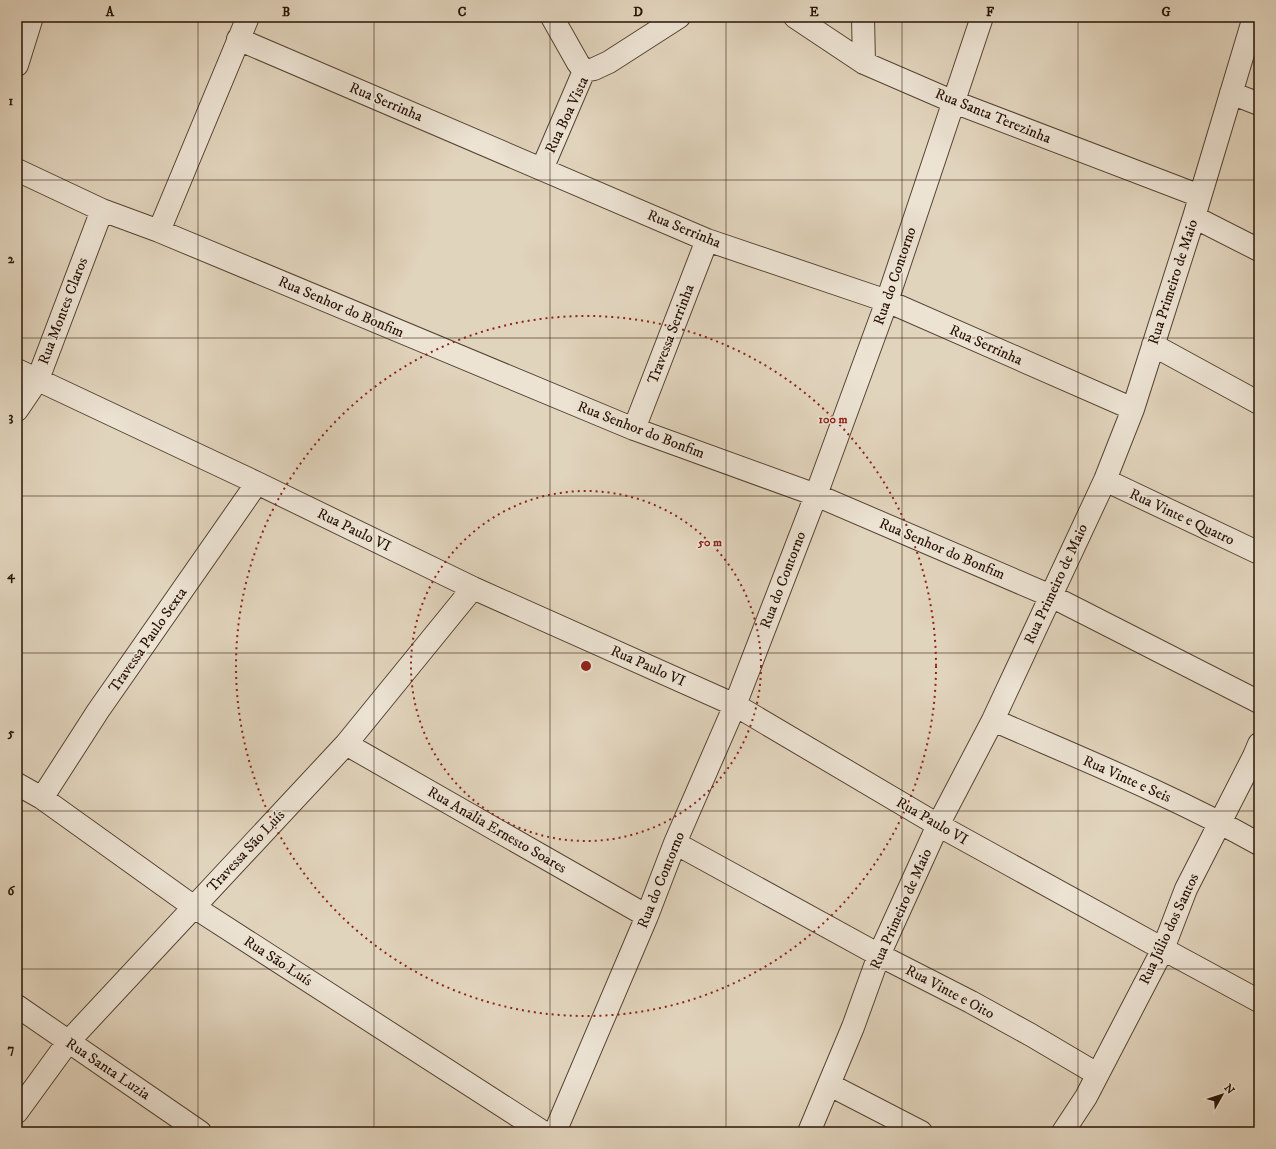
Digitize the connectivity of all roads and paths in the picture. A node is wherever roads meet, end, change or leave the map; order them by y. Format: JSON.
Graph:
{"nodes":[{"id":1,"x":32,"y":17,"type":"edge"},
{"id":2,"x":248,"y":17,"type":"edge"},
{"id":3,"x":552,"y":17,"type":"edge"},
{"id":4,"x":679,"y":17,"type":"edge"},
{"id":5,"x":795,"y":17,"type":"edge"},
{"id":6,"x":863,"y":17,"type":"edge"},
{"id":7,"x":982,"y":17,"type":"edge"},
{"id":8,"x":1254,"y":17,"type":"edge"},
{"id":9,"x":238,"y":39,"type":"junction"},
{"id":10,"x":864,"y":62,"type":"junction"},
{"id":11,"x":17,"y":65,"type":"edge"},
{"id":12,"x":584,"y":71,"type":"junction"},
{"id":13,"x":1231,"y":93,"type":"junction"},
{"id":14,"x":954,"y":102,"type":"junction"},
{"id":15,"x":1259,"y":104,"type":"edge"},
{"id":16,"x":542,"y":169,"type":"junction"},
{"id":17,"x":17,"y":170,"type":"edge"},
{"id":18,"x":1200,"y":196,"type":"junction"},
{"id":19,"x":102,"y":210,"type":"junction"},
{"id":20,"x":1194,"y":217,"type":"junction"},
{"id":21,"x":159,"y":231,"type":"junction"},
{"id":22,"x":707,"y":240,"type":"junction"},
{"id":23,"x":1259,"y":250,"type":"edge"},
{"id":24,"x":887,"y":301,"type":"junction"},
{"id":25,"x":1153,"y":345,"type":"junction"},
{"id":26,"x":17,"y":370,"type":"edge"},
{"id":27,"x":38,"y":379,"type":"junction"},
{"id":28,"x":1259,"y":403,"type":"edge"},
{"id":29,"x":1133,"y":409,"type":"junction"},
{"id":30,"x":17,"y":410,"type":"edge"},
{"id":31,"x":634,"y":429,"type":"junction"},
{"id":32,"x":1105,"y":480,"type":"junction"},
{"id":33,"x":257,"y":483,"type":"junction"},
{"id":34,"x":816,"y":495,"type":"junction"},
{"id":35,"x":1259,"y":553,"type":"edge"},
{"id":36,"x":473,"y":588,"type":"junction"},
{"id":37,"x":1051,"y":596,"type":"junction"},
{"id":38,"x":1259,"y":702,"type":"edge"},
{"id":39,"x":735,"y":705,"type":"junction"},
{"id":40,"x":993,"y":720,"type":"junction"},
{"id":41,"x":346,"y":744,"type":"junction"},
{"id":42,"x":1259,"y":744,"type":"edge"},
{"id":43,"x":17,"y":784,"type":"edge"},
{"id":44,"x":42,"y":798,"type":"junction"},
{"id":45,"x":1220,"y":822,"type":"junction"},
{"id":46,"x":938,"y":825,"type":"junction"},
{"id":47,"x":675,"y":843,"type":"junction"},
{"id":48,"x":1259,"y":844,"type":"edge"},
{"id":49,"x":194,"y":907,"type":"junction"},
{"id":50,"x":647,"y":916,"type":"junction"},
{"id":51,"x":1163,"y":949,"type":"junction"},
{"id":52,"x":879,"y":955,"type":"junction"},
{"id":53,"x":1259,"y":1001,"type":"edge"},
{"id":54,"x":17,"y":1006,"type":"edge"},
{"id":55,"x":68,"y":1042,"type":"junction"},
{"id":56,"x":1097,"y":1074,"type":"junction"},
{"id":57,"x":830,"y":1085,"type":"junction"},
{"id":58,"x":17,"y":1112,"type":"edge"},
{"id":59,"x":200,"y":1132,"type":"edge"},
{"id":60,"x":543,"y":1132,"type":"edge"},
{"id":61,"x":555,"y":1132,"type":"edge"},
{"id":62,"x":809,"y":1132,"type":"edge"},
{"id":63,"x":921,"y":1132,"type":"edge"},
{"id":64,"x":1063,"y":1132,"type":"edge"}],
"edges":[{"from":1,"to":11,"type":"street"},
{"from":2,"to":9,"type":"street"},
{"from":3,"to":12,"type":"street"},
{"from":4,"to":12,"type":"street","name":"Rua Boa Vista"},
{"from":5,"to":10,"type":"street","name":"Rua Santa Terezinha"},
{"from":6,"to":10,"type":"street"},
{"from":7,"to":14,"type":"street","name":"Rua do Contorno"},
{"from":8,"to":13,"type":"street","name":"Rua Primeiro de Maio"},
{"from":9,"to":16,"type":"street","name":"Rua Serrinha"},
{"from":9,"to":21,"type":"street"},
{"from":10,"to":14,"type":"street","name":"Rua Santa Terezinha"},
{"from":12,"to":16,"type":"street","name":"Rua Boa Vista"},
{"from":13,"to":15,"type":"street"},
{"from":13,"to":18,"type":"street","name":"Rua Primeiro de Maio"},
{"from":14,"to":18,"type":"street","name":"Rua Santa Terezinha"},
{"from":14,"to":24,"type":"street","name":"Rua do Contorno"},
{"from":16,"to":22,"type":"street","name":"Rua Serrinha"},
{"from":17,"to":19,"type":"street","name":"Rua Senhor do Bonfim"},
{"from":18,"to":20,"type":"street","name":"Rua Primeiro de Maio"},
{"from":19,"to":21,"type":"street","name":"Rua Senhor do Bonfim"},
{"from":19,"to":27,"type":"street","name":"Rua Montes Claros"},
{"from":20,"to":23,"type":"street"},
{"from":20,"to":25,"type":"street","name":"Rua Primeiro de Maio"},
{"from":21,"to":31,"type":"street","name":"Rua Senhor do Bonfim"},
{"from":22,"to":24,"type":"street","name":"Rua Serrinha"},
{"from":22,"to":31,"type":"street","name":"Travessa Serrinha"},
{"from":24,"to":29,"type":"street","name":"Rua Serrinha"},
{"from":24,"to":34,"type":"street","name":"Rua do Contorno"},
{"from":25,"to":28,"type":"street"},
{"from":25,"to":29,"type":"street","name":"Rua Primeiro de Maio"},
{"from":26,"to":27,"type":"street","name":"Rua Paulo VI"},
{"from":27,"to":30,"type":"street","name":"Rua Montes Claros"},
{"from":27,"to":33,"type":"street","name":"Rua Paulo VI"},
{"from":29,"to":32,"type":"street","name":"Rua Primeiro de Maio"},
{"from":31,"to":34,"type":"street","name":"Rua Senhor do Bonfim"},
{"from":32,"to":35,"type":"street","name":"Rua Vinte e Quatro"},
{"from":32,"to":37,"type":"street","name":"Rua Primeiro de Maio"},
{"from":33,"to":36,"type":"street","name":"Rua Paulo VI"},
{"from":33,"to":44,"type":"street","name":"Travessa Paulo Sexta"},
{"from":34,"to":37,"type":"street","name":"Rua Senhor do Bonfim"},
{"from":34,"to":39,"type":"street","name":"Rua do Contorno"},
{"from":36,"to":39,"type":"street","name":"Rua Paulo VI"},
{"from":36,"to":41,"type":"street","name":"Travessa São Luís"},
{"from":37,"to":38,"type":"street","name":"Rua Senhor do Bonfim"},
{"from":37,"to":40,"type":"street","name":"Rua Primeiro de Maio"},
{"from":39,"to":46,"type":"street","name":"Rua Paulo VI"},
{"from":39,"to":47,"type":"street","name":"Rua do Contorno"},
{"from":40,"to":45,"type":"street","name":"Rua Vinte e Seis"},
{"from":40,"to":46,"type":"street","name":"Rua Primeiro de Maio"},
{"from":41,"to":49,"type":"street","name":"Travessa São Luís"},
{"from":41,"to":50,"type":"street","name":"Rua Analia Ernesto Soares"},
{"from":42,"to":45,"type":"street","name":"Rua Júlio dos Santos"},
{"from":43,"to":44,"type":"street","name":"Rua São Luís"},
{"from":44,"to":49,"type":"street","name":"Rua São Luís"},
{"from":45,"to":48,"type":"street","name":"Rua Vinte e Seis"},
{"from":45,"to":51,"type":"street","name":"Rua Júlio dos Santos"},
{"from":46,"to":51,"type":"street","name":"Rua Paulo VI"},
{"from":46,"to":52,"type":"street","name":"Rua Primeiro de Maio"},
{"from":47,"to":50,"type":"street","name":"Rua do Contorno"},
{"from":47,"to":52,"type":"street","name":"Rua Vinte e Oito"},
{"from":49,"to":55,"type":"street","name":"Travessa São Luís"},
{"from":49,"to":60,"type":"street","name":"Rua São Luís"},
{"from":50,"to":61,"type":"street","name":"Rua do Contorno"},
{"from":51,"to":53,"type":"street","name":"Rua Paulo VI"},
{"from":51,"to":56,"type":"street","name":"Rua Júlio dos Santos"},
{"from":52,"to":56,"type":"street","name":"Rua Vinte e Oito"},
{"from":52,"to":57,"type":"street","name":"Rua Primeiro de Maio"},
{"from":54,"to":55,"type":"street","name":"Rua Santa Luzia"},
{"from":55,"to":58,"type":"street","name":"Travessa São Luís"},
{"from":55,"to":59,"type":"street","name":"Rua Santa Luzia"},
{"from":56,"to":64,"type":"street","name":"Rua Júlio dos Santos"},
{"from":57,"to":62,"type":"street","name":"Rua Primeiro de Maio"},
{"from":57,"to":63,"type":"street"}]}
